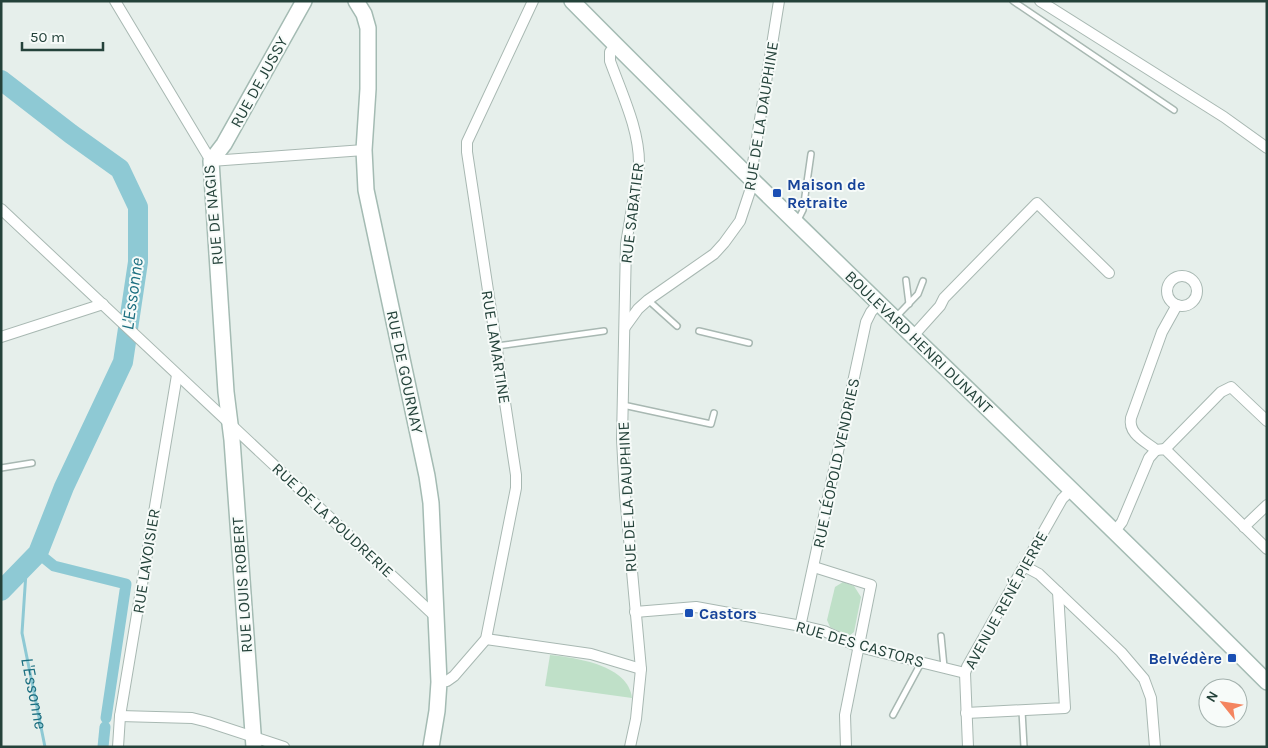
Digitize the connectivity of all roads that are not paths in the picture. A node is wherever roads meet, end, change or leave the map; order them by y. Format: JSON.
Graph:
{"nodes":[{"id":1,"x":115,"y":1,"type":"edge"},
{"id":2,"x":304,"y":1,"type":"edge"},
{"id":3,"x":356,"y":1,"type":"edge"},
{"id":4,"x":533,"y":1,"type":"edge"},
{"id":5,"x":572,"y":1,"type":"edge"},
{"id":6,"x":779,"y":1,"type":"edge"},
{"id":7,"x":1013,"y":1,"type":"edge"},
{"id":8,"x":1040,"y":1,"type":"edge"},
{"id":9,"x":616,"y":45,"type":"junction"},
{"id":10,"x":1174,"y":110,"type":"dead end"},
{"id":11,"x":1267,"y":148,"type":"edge"},
{"id":12,"x":364,"y":150,"type":"junction"},
{"id":13,"x":811,"y":154,"type":"dead end"},
{"id":14,"x":211,"y":161,"type":"junction"},
{"id":15,"x":751,"y":177,"type":"junction"},
{"id":16,"x":1,"y":209,"type":"edge"},
{"id":17,"x":796,"y":222,"type":"junction"},
{"id":18,"x":1109,"y":273,"type":"dead end"},
{"id":19,"x":906,"y":280,"type":"dead end"},
{"id":20,"x":923,"y":281,"type":"dead end"},
{"id":21,"x":648,"y":300,"type":"junction"},
{"id":22,"x":879,"y":303,"type":"junction"},
{"id":23,"x":103,"y":304,"type":"junction"},
{"id":24,"x":909,"y":304,"type":"junction"},
{"id":25,"x":1177,"y":305,"type":"dead end"},
{"id":26,"x":894,"y":318,"type":"junction"},
{"id":27,"x":677,"y":326,"type":"dead end"},
{"id":28,"x":626,"y":327,"type":"junction"},
{"id":29,"x":604,"y":331,"type":"dead end"},
{"id":30,"x":699,"y":331,"type":"dead end"},
{"id":31,"x":913,"y":336,"type":"junction"},
{"id":32,"x":1,"y":337,"type":"edge"},
{"id":33,"x":749,"y":343,"type":"dead end"},
{"id":34,"x":496,"y":346,"type":"junction"},
{"id":35,"x":177,"y":375,"type":"junction"},
{"id":36,"x":623,"y":405,"type":"junction"},
{"id":37,"x":714,"y":413,"type":"dead end"},
{"id":38,"x":1267,"y":421,"type":"edge"},
{"id":39,"x":230,"y":424,"type":"junction"},
{"id":40,"x":1160,"y":450,"type":"junction"},
{"id":41,"x":32,"y":462,"type":"dead end"},
{"id":42,"x":1,"y":468,"type":"edge"},
{"id":43,"x":1071,"y":490,"type":"junction"},
{"id":44,"x":1267,"y":505,"type":"edge"},
{"id":45,"x":1244,"y":527,"type":"junction"},
{"id":46,"x":1115,"y":531,"type":"junction"},
{"id":47,"x":1267,"y":549,"type":"edge"},
{"id":48,"x":1024,"y":566,"type":"junction"},
{"id":49,"x":814,"y":567,"type":"junction"},
{"id":50,"x":1058,"y":592,"type":"junction"},
{"id":51,"x":635,"y":612,"type":"junction"},
{"id":52,"x":436,"y":617,"type":"junction"},
{"id":53,"x":800,"y":626,"type":"junction"},
{"id":54,"x":941,"y":636,"type":"dead end"},
{"id":55,"x":486,"y":639,"type":"junction"},
{"id":56,"x":860,"y":647,"type":"junction"},
{"id":57,"x":922,"y":662,"type":"junction"},
{"id":58,"x":944,"y":668,"type":"junction"},
{"id":59,"x":641,"y":669,"type":"junction"},
{"id":60,"x":965,"y":673,"type":"junction"},
{"id":61,"x":438,"y":682,"type":"junction"},
{"id":62,"x":1267,"y":682,"type":"edge"},
{"id":63,"x":1022,"y":710,"type":"junction"},
{"id":64,"x":966,"y":713,"type":"junction"},
{"id":65,"x":893,"y":715,"type":"dead end"},
{"id":66,"x":120,"y":716,"type":"junction"},
{"id":67,"x":253,"y":742,"type":"edge"},
{"id":68,"x":118,"y":747,"type":"edge"},
{"id":69,"x":284,"y":747,"type":"edge"},
{"id":70,"x":431,"y":747,"type":"edge"},
{"id":71,"x":630,"y":747,"type":"edge"},
{"id":72,"x":846,"y":747,"type":"edge"},
{"id":73,"x":968,"y":747,"type":"edge"},
{"id":74,"x":1024,"y":747,"type":"edge"},
{"id":75,"x":1155,"y":747,"type":"edge"}],
"edges":[{"from":1,"to":14,"type":"street","name":"RUE DE NAGIS"},
{"from":2,"to":14,"type":"street","name":"RUE DE JUSSY"},
{"from":3,"to":12,"type":"street","name":"RUE DE GOURNAY"},
{"from":4,"to":34,"type":"street","name":"RUE LAMARTINE"},
{"from":5,"to":9,"type":"street","name":"BOULEVARD HENRI DUNANT"},
{"from":6,"to":15,"type":"street","name":"RUE DE LA DAUPHINE"},
{"from":7,"to":10,"type":"lane"},
{"from":8,"to":11,"type":"street"},
{"from":9,"to":15,"type":"street","name":"BOULEVARD HENRI DUNANT"},
{"from":9,"to":28,"type":"street","name":"RUE SABATIER"},
{"from":12,"to":14,"type":"street"},
{"from":12,"to":52,"type":"street","name":"RUE DE GOURNAY"},
{"from":13,"to":17,"type":"lane"},
{"from":14,"to":39,"type":"street","name":"RUE DE NAGIS"},
{"from":15,"to":17,"type":"street","name":"BOULEVARD HENRI DUNANT"},
{"from":15,"to":21,"type":"street","name":"RUE DE LA DAUPHINE"},
{"from":16,"to":23,"type":"street","name":"RUE DE LA POUDRERIE"},
{"from":17,"to":22,"type":"street","name":"BOULEVARD HENRI DUNANT"},
{"from":18,"to":31,"type":"street"},
{"from":19,"to":24,"type":"lane"},
{"from":20,"to":24,"type":"lane"},
{"from":21,"to":27,"type":"lane"},
{"from":21,"to":28,"type":"street","name":"RUE DE LA DAUPHINE"},
{"from":22,"to":26,"type":"street","name":"BOULEVARD HENRI DUNANT"},
{"from":22,"to":49,"type":"street","name":"RUE LÉOPOLD VENDRIES"},
{"from":23,"to":32,"type":"street"},
{"from":23,"to":35,"type":"street","name":"RUE DE LA POUDRERIE"},
{"from":24,"to":26,"type":"lane"},
{"from":25,"to":40,"type":"street"},
{"from":26,"to":31,"type":"street","name":"BOULEVARD HENRI DUNANT"},
{"from":28,"to":36,"type":"street","name":"RUE DE LA DAUPHINE"},
{"from":29,"to":34,"type":"lane"},
{"from":30,"to":33,"type":"lane"},
{"from":31,"to":43,"type":"street","name":"BOULEVARD HENRI DUNANT"},
{"from":34,"to":55,"type":"street","name":"RUE LAMARTINE"},
{"from":35,"to":39,"type":"street","name":"RUE DE LA POUDRERIE"},
{"from":35,"to":66,"type":"street","name":"RUE LAVOISIER"},
{"from":36,"to":37,"type":"lane"},
{"from":36,"to":51,"type":"street","name":"RUE DE LA DAUPHINE"},
{"from":38,"to":40,"type":"street"},
{"from":39,"to":52,"type":"street","name":"RUE DE LA POUDRERIE"},
{"from":39,"to":67,"type":"street","name":"RUE LOUIS ROBERT"},
{"from":40,"to":45,"type":"street"},
{"from":40,"to":46,"type":"street"},
{"from":41,"to":42,"type":"lane"},
{"from":43,"to":46,"type":"street","name":"BOULEVARD HENRI DUNANT"},
{"from":43,"to":48,"type":"street","name":"AVENUE RENÉ PIERRE"},
{"from":44,"to":45,"type":"street"},
{"from":45,"to":47,"type":"street"},
{"from":46,"to":62,"type":"street","name":"BOULEVARD HENRI DUNANT"},
{"from":48,"to":50,"type":"street"},
{"from":48,"to":60,"type":"street","name":"AVENUE RENÉ PIERRE"},
{"from":49,"to":53,"type":"street","name":"RUE LÉOPOLD VENDRIES"},
{"from":49,"to":56,"type":"street"},
{"from":50,"to":63,"type":"street"},
{"from":50,"to":75,"type":"street"},
{"from":51,"to":53,"type":"street","name":"RUE DES CASTORS"},
{"from":51,"to":59,"type":"street","name":"RUE DE LA DAUPHINE"},
{"from":52,"to":61,"type":"street","name":"RUE DE GOURNAY"},
{"from":53,"to":56,"type":"street","name":"RUE DES CASTORS"},
{"from":54,"to":58,"type":"lane"},
{"from":55,"to":59,"type":"street"},
{"from":55,"to":61,"type":"street","name":"RUE LAMARTINE"},
{"from":56,"to":57,"type":"street","name":"RUE DES CASTORS"},
{"from":56,"to":72,"type":"street"},
{"from":57,"to":58,"type":"street","name":"RUE DES CASTORS"},
{"from":57,"to":65,"type":"lane"},
{"from":58,"to":60,"type":"street","name":"RUE DES CASTORS"},
{"from":59,"to":71,"type":"street","name":"RUE DE LA DAUPHINE"},
{"from":60,"to":64,"type":"street","name":"AVENUE RENÉ PIERRE"},
{"from":61,"to":70,"type":"street","name":"RUE DE GOURNAY"},
{"from":63,"to":64,"type":"street"},
{"from":63,"to":74,"type":"lane"},
{"from":64,"to":73,"type":"street","name":"AVENUE RENÉ PIERRE"},
{"from":66,"to":67,"type":"street"},
{"from":66,"to":68,"type":"street","name":"RUE LAVOISIER"},
{"from":67,"to":69,"type":"street"}]}
